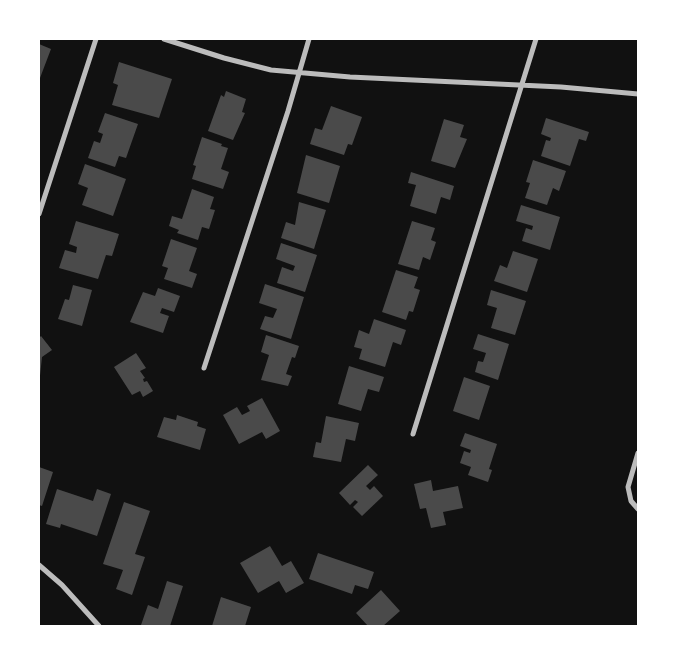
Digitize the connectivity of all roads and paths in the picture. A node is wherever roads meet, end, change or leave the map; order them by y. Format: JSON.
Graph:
{"nodes":[{"id":1,"x":96,"y":39,"type":"edge"},
{"id":2,"x":164,"y":39,"type":"edge"},
{"id":3,"x":309,"y":39,"type":"edge"},
{"id":4,"x":536,"y":39,"type":"edge"},
{"id":5,"x":299,"y":73,"type":"junction"},
{"id":6,"x":522,"y":85,"type":"junction"},
{"id":7,"x":638,"y":94,"type":"edge"},
{"id":8,"x":39,"y":214,"type":"edge"},
{"id":9,"x":204,"y":368,"type":"dead end"},
{"id":10,"x":413,"y":434,"type":"dead end"},
{"id":11,"x":638,"y":453,"type":"edge"},
{"id":12,"x":638,"y":509,"type":"edge"},
{"id":13,"x":39,"y":565,"type":"edge"},
{"id":14,"x":99,"y":626,"type":"edge"}],
"edges":[{"from":1,"to":8,"type":"street"},
{"from":2,"to":5,"type":"street"},
{"from":3,"to":5,"type":"street"},
{"from":4,"to":6,"type":"street"},
{"from":5,"to":6,"type":"street"},
{"from":5,"to":9,"type":"street"},
{"from":6,"to":7,"type":"street"},
{"from":6,"to":10,"type":"street"},
{"from":11,"to":12,"type":"street"},
{"from":13,"to":14,"type":"street"}]}
